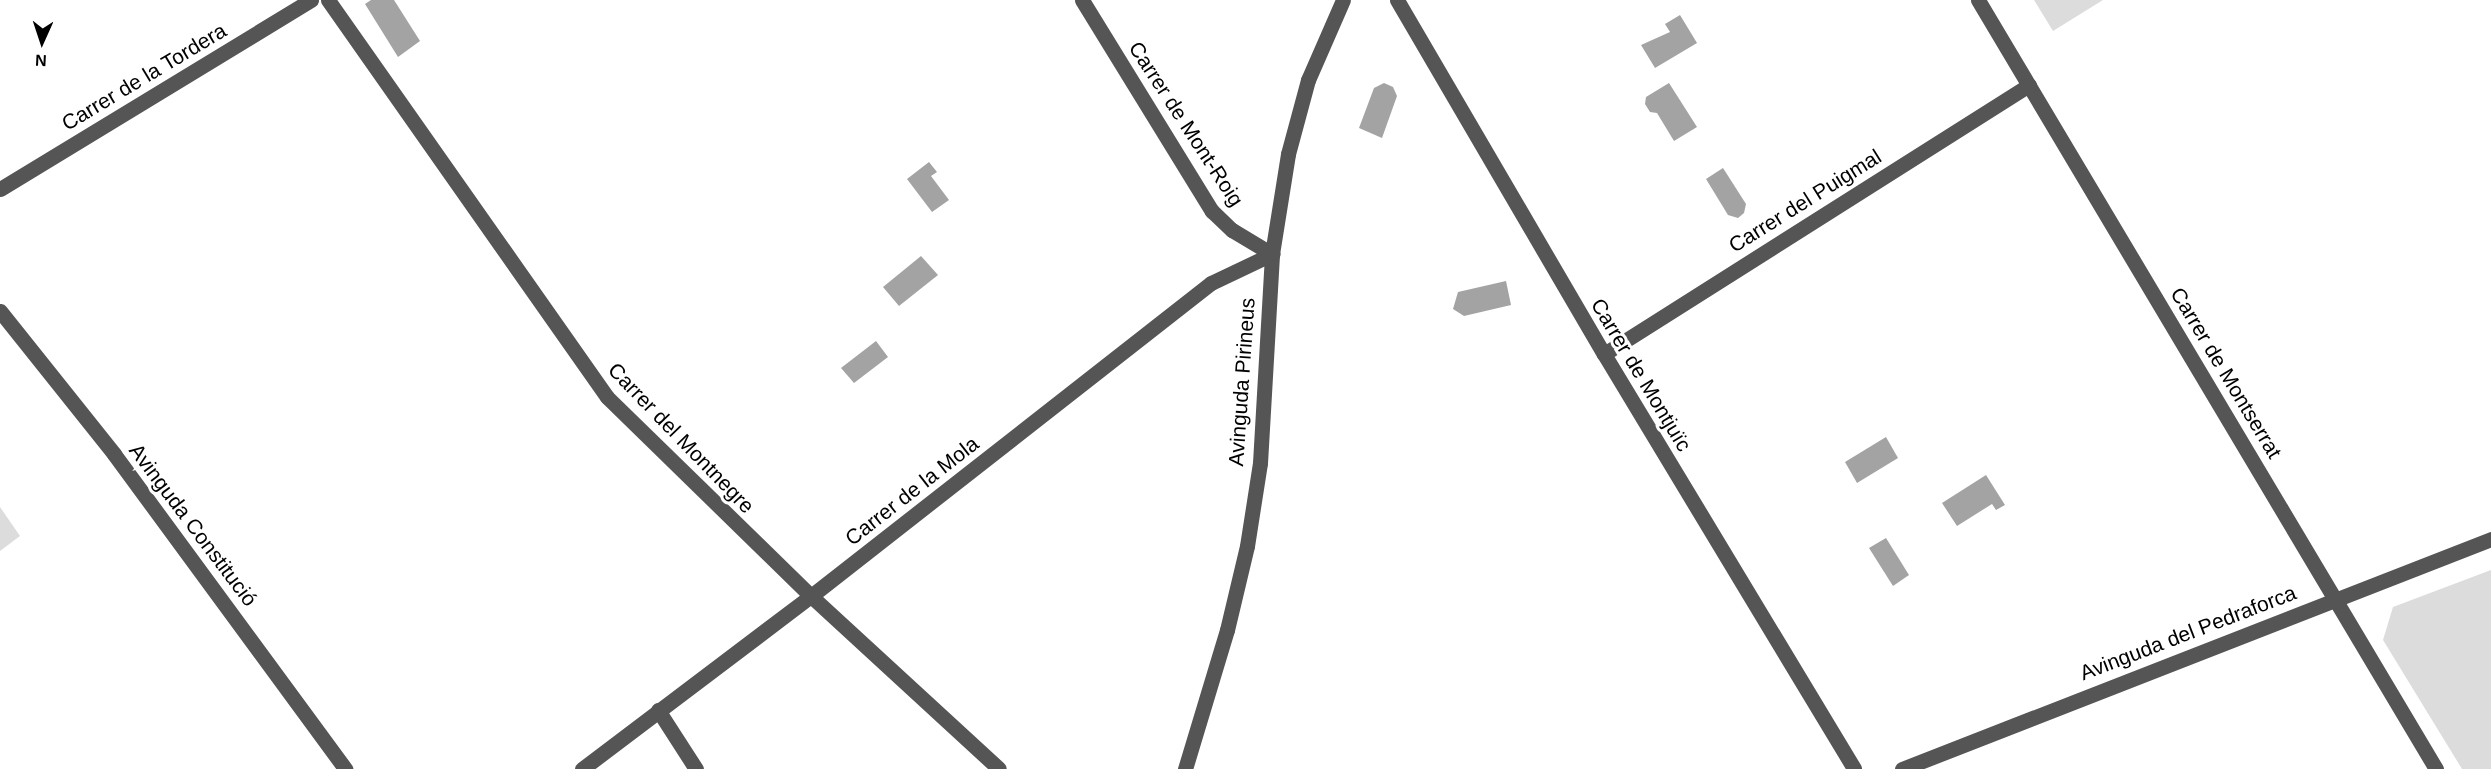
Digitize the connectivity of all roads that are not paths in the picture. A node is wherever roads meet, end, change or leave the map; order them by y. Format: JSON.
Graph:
{"nodes":[{"id":1,"x":311,"y":0,"type":"edge"},
{"id":2,"x":328,"y":0,"type":"edge"},
{"id":3,"x":1082,"y":0,"type":"edge"},
{"id":4,"x":1343,"y":0,"type":"edge"},
{"id":5,"x":1397,"y":0,"type":"edge"},
{"id":6,"x":1978,"y":0,"type":"edge"},
{"id":7,"x":2029,"y":85,"type":"junction"},
{"id":8,"x":0,"y":189,"type":"edge"},
{"id":9,"x":1272,"y":254,"type":"junction"},
{"id":10,"x":0,"y":311,"type":"edge"},
{"id":11,"x":1604,"y":354,"type":"junction"},
{"id":12,"x":2491,"y":539,"type":"edge"},
{"id":13,"x":811,"y":596,"type":"junction"},
{"id":14,"x":2336,"y":599,"type":"junction"},
{"id":15,"x":658,"y":710,"type":"junction"},
{"id":16,"x":345,"y":769,"type":"edge"},
{"id":17,"x":582,"y":769,"type":"edge"},
{"id":18,"x":696,"y":769,"type":"edge"},
{"id":19,"x":999,"y":769,"type":"edge"},
{"id":20,"x":1185,"y":769,"type":"edge"},
{"id":21,"x":1854,"y":769,"type":"edge"},
{"id":22,"x":1902,"y":769,"type":"edge"},
{"id":23,"x":2436,"y":769,"type":"edge"}],
"edges":[{"from":1,"to":8,"type":"street","name":"Carrer de la Tordera"},
{"from":2,"to":13,"type":"street","name":"Carrer del Montnegre"},
{"from":3,"to":9,"type":"street","name":"Carrer de Mont-Roig"},
{"from":4,"to":9,"type":"street","name":"Avinguda Pirineus"},
{"from":5,"to":11,"type":"street","name":"Carrer de Montjuïc"},
{"from":6,"to":7,"type":"street","name":"Carrer de Montserrat"},
{"from":7,"to":11,"type":"street","name":"Carrer del Puigmal"},
{"from":7,"to":14,"type":"street","name":"Carrer de Montserrat"},
{"from":9,"to":13,"type":"street","name":"Carrer de la Mola"},
{"from":9,"to":20,"type":"street","name":"Avinguda Pirineus"},
{"from":10,"to":16,"type":"street","name":"Avinguda Constitució"},
{"from":11,"to":21,"type":"street","name":"Carrer de Montjuïc"},
{"from":12,"to":14,"type":"street","name":"Avinguda del Pedraforca"},
{"from":13,"to":15,"type":"street","name":"Carrer de la Mola"},
{"from":13,"to":19,"type":"street","name":"Carrer del Montnegre"},
{"from":14,"to":22,"type":"street","name":"Avinguda del Pedraforca"},
{"from":14,"to":23,"type":"street","name":"Carrer de Montserrat"},
{"from":15,"to":17,"type":"street","name":"Carrer de la Mola"},
{"from":15,"to":18,"type":"street"}]}
